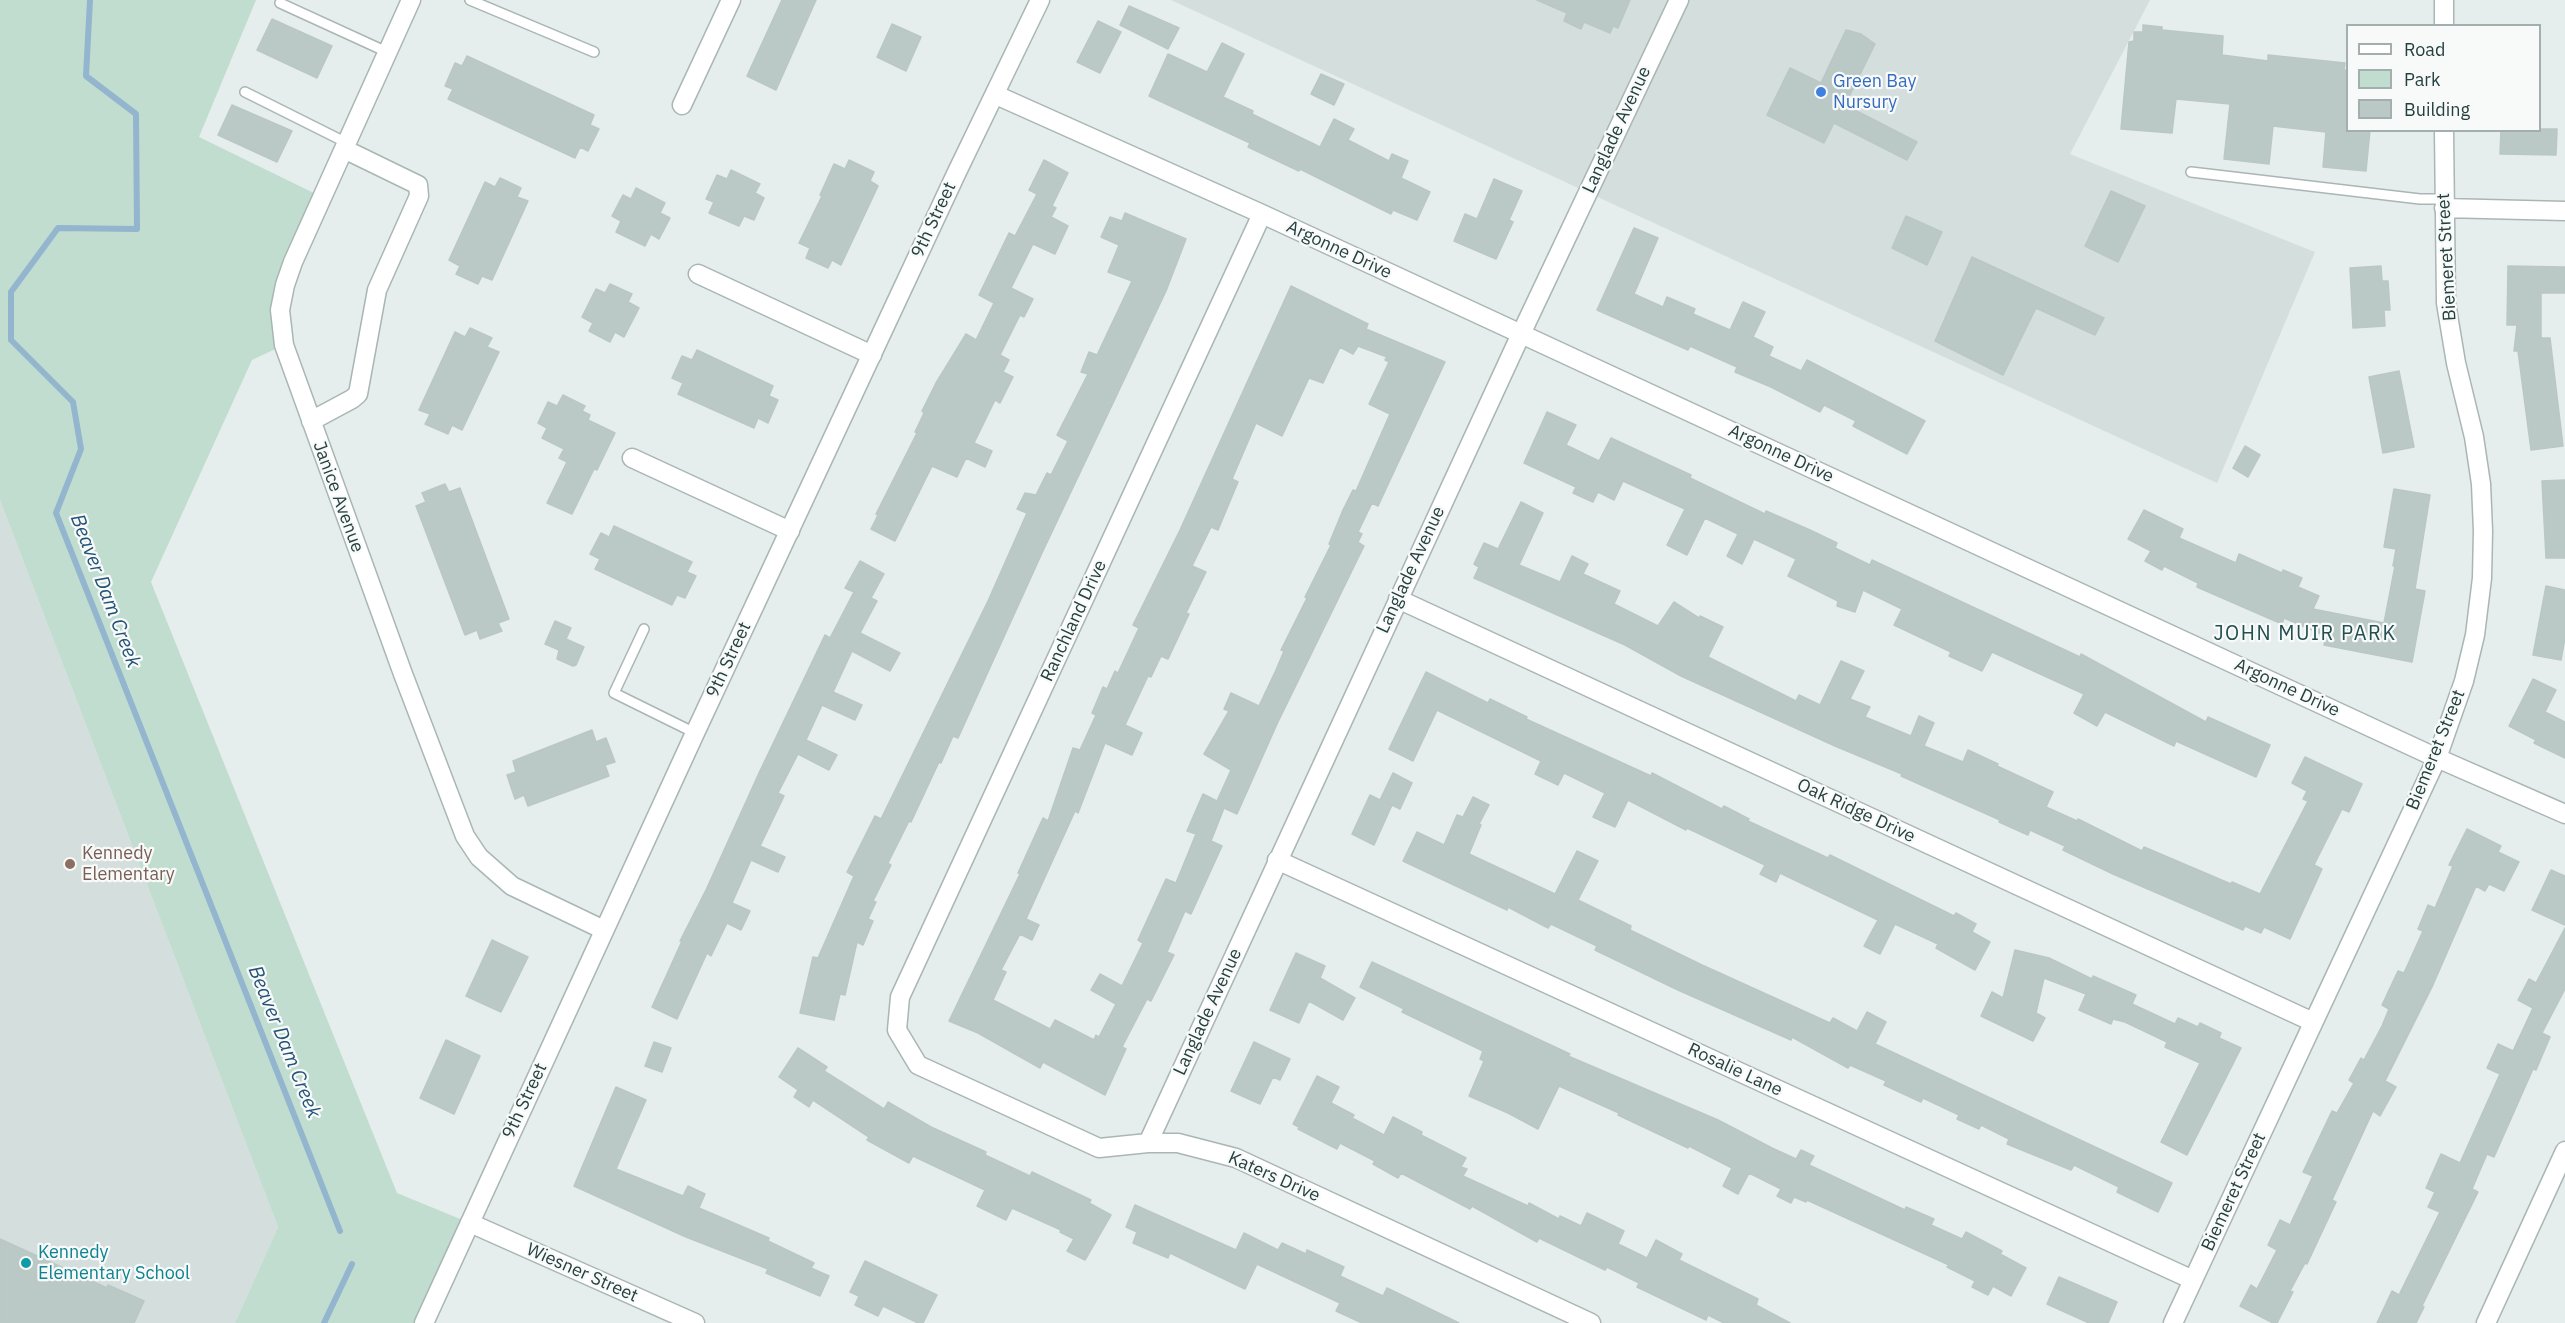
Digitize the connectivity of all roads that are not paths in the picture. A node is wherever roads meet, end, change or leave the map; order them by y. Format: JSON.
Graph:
{"nodes":[{"id":1,"x":411,"y":0,"type":"edge"},
{"id":2,"x":470,"y":0,"type":"edge"},
{"id":3,"x":731,"y":0,"type":"edge"},
{"id":4,"x":1040,"y":0,"type":"edge"},
{"id":5,"x":1679,"y":0,"type":"edge"},
{"id":6,"x":2444,"y":0,"type":"edge"},
{"id":7,"x":280,"y":3,"type":"dead end"},
{"id":8,"x":2444,"y":24,"type":"edge"},
{"id":9,"x":387,"y":52,"type":"junction"},
{"id":10,"x":594,"y":52,"type":"dead end"},
{"id":11,"x":245,"y":92,"type":"dead end"},
{"id":12,"x":996,"y":95,"type":"junction"},
{"id":13,"x":682,"y":105,"type":"dead end"},
{"id":14,"x":2444,"y":132,"type":"edge"},
{"id":15,"x":345,"y":146,"type":"junction"},
{"id":16,"x":2191,"y":172,"type":"dead end"},
{"id":17,"x":2444,"y":203,"type":"junction"},
{"id":18,"x":2565,"y":211,"type":"edge"},
{"id":19,"x":1262,"y":214,"type":"junction"},
{"id":20,"x":698,"y":274,"type":"dead end"},
{"id":21,"x":1521,"y":334,"type":"junction"},
{"id":22,"x":872,"y":355,"type":"junction"},
{"id":23,"x":310,"y":421,"type":"junction"},
{"id":24,"x":632,"y":458,"type":"dead end"},
{"id":25,"x":790,"y":531,"type":"junction"},
{"id":26,"x":1398,"y":599,"type":"junction"},
{"id":27,"x":644,"y":629,"type":"dead end"},
{"id":28,"x":695,"y":733,"type":"junction"},
{"id":29,"x":2437,"y":758,"type":"junction"},
{"id":30,"x":2565,"y":814,"type":"edge"},
{"id":31,"x":1277,"y":860,"type":"junction"},
{"id":32,"x":604,"y":930,"type":"junction"},
{"id":33,"x":2313,"y":1022,"type":"junction"},
{"id":34,"x":897,"y":1030,"type":"joint"},
{"id":35,"x":1148,"y":1143,"type":"junction"},
{"id":36,"x":2565,"y":1152,"type":"edge"},
{"id":37,"x":470,"y":1223,"type":"junction"},
{"id":38,"x":2193,"y":1280,"type":"junction"},
{"id":39,"x":424,"y":1323,"type":"edge"},
{"id":40,"x":695,"y":1323,"type":"edge"},
{"id":41,"x":1591,"y":1323,"type":"edge"},
{"id":42,"x":2173,"y":1323,"type":"edge"},
{"id":43,"x":2486,"y":1323,"type":"edge"}],
"edges":[{"from":1,"to":9,"type":"street","name":"Janice Avenue"},
{"from":2,"to":10,"type":"lane"},
{"from":3,"to":13,"type":"street"},
{"from":4,"to":12,"type":"street","name":"9th Street"},
{"from":5,"to":21,"type":"street","name":"Langlade Avenue"},
{"from":6,"to":8,"type":"street"},
{"from":7,"to":9,"type":"lane"},
{"from":9,"to":15,"type":"street","name":"Janice Avenue"},
{"from":11,"to":15,"type":"lane"},
{"from":12,"to":19,"type":"street","name":"Argonne Drive"},
{"from":12,"to":22,"type":"street","name":"9th Street"},
{"from":14,"to":17,"type":"street","name":"Biemeret Street"},
{"from":15,"to":23,"type":"street","name":"Janice Avenue"},
{"from":15,"to":23,"type":"street"},
{"from":16,"to":17,"type":"lane"},
{"from":17,"to":18,"type":"street"},
{"from":17,"to":29,"type":"street","name":"Biemeret Street"},
{"from":19,"to":21,"type":"street","name":"Argonne Drive"},
{"from":19,"to":34,"type":"street","name":"Ranchland Drive"},
{"from":20,"to":22,"type":"street"},
{"from":21,"to":26,"type":"street","name":"Langlade Avenue"},
{"from":21,"to":29,"type":"street","name":"Argonne Drive"},
{"from":22,"to":25,"type":"street","name":"9th Street"},
{"from":23,"to":32,"type":"street","name":"Janice Avenue"},
{"from":24,"to":25,"type":"street"},
{"from":25,"to":28,"type":"street","name":"9th Street"},
{"from":26,"to":31,"type":"street","name":"Langlade Avenue"},
{"from":26,"to":33,"type":"street","name":"Oak Ridge Drive"},
{"from":27,"to":28,"type":"lane"},
{"from":28,"to":32,"type":"street","name":"9th Street"},
{"from":29,"to":30,"type":"street","name":"Argonne Drive"},
{"from":29,"to":33,"type":"street","name":"Biemeret Street"},
{"from":31,"to":35,"type":"street","name":"Langlade Avenue"},
{"from":31,"to":38,"type":"street","name":"Rosalie Lane"},
{"from":32,"to":37,"type":"street","name":"9th Street"},
{"from":33,"to":38,"type":"street","name":"Biemeret Street"},
{"from":34,"to":35,"type":"street","name":"Katers Drive"},
{"from":35,"to":41,"type":"street","name":"Katers Drive"},
{"from":36,"to":43,"type":"street"},
{"from":37,"to":39,"type":"street","name":"9th Street"},
{"from":37,"to":40,"type":"street","name":"Wiesner Street"},
{"from":38,"to":42,"type":"street","name":"Biemeret Street"}]}
